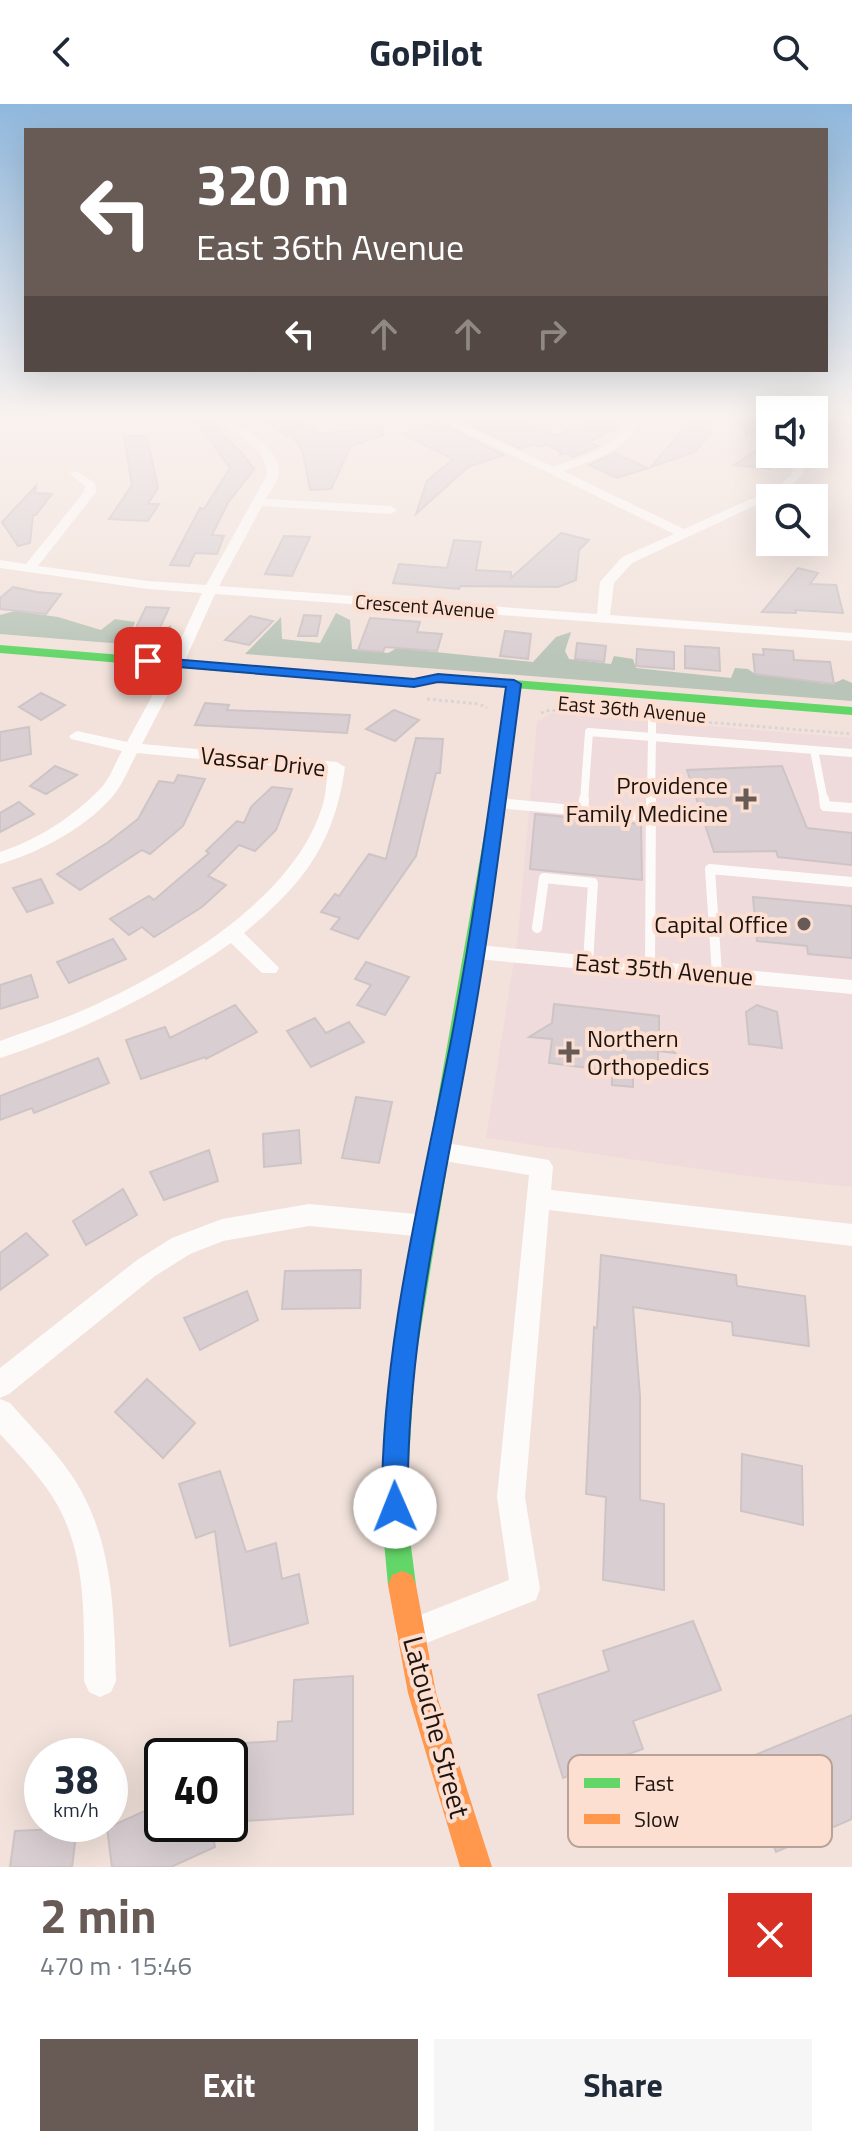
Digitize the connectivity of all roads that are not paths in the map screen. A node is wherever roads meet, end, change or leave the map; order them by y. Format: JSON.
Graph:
{"nodes":[{"id":1,"x":87,"y":496,"type":"edge"},
{"id":2,"x":262,"y":496,"type":"edge"},
{"id":3,"x":606,"y":496,"type":"edge"},
{"id":4,"x":766,"y":496,"type":"edge"},
{"id":5,"x":259,"y":502,"type":"junction"},
{"id":6,"x":391,"y":510,"type":"dead end"},
{"id":7,"x":685,"y":534,"type":"junction"},
{"id":8,"x":0,"y":564,"type":"edge"},
{"id":9,"x":29,"y":569,"type":"junction"},
{"id":10,"x":210,"y":590,"type":"junction"},
{"id":11,"x":603,"y":618,"type":"junction"},
{"id":12,"x":852,"y":637,"type":"edge"},
{"id":13,"x":0,"y":649,"type":"edge"},
{"id":14,"x":177,"y":663,"type":"junction"},
{"id":15,"x":513,"y":691,"type":"junction"},
{"id":16,"x":852,"y":711,"type":"edge"},
{"id":17,"x":652,"y":714,"type":"junction"},
{"id":18,"x":852,"y":725,"type":"edge"},
{"id":19,"x":77,"y":736,"type":"dead end"},
{"id":20,"x":652,"y":737,"type":"junction"},
{"id":21,"x":131,"y":748,"type":"junction"},
{"id":22,"x":814,"y":750,"type":"junction"},
{"id":23,"x":852,"y":753,"type":"edge"},
{"id":24,"x":497,"y":803,"type":"junction"},
{"id":25,"x":852,"y":808,"type":"edge"},
{"id":26,"x":583,"y":811,"type":"junction"},
{"id":27,"x":651,"y":817,"type":"junction"},
{"id":28,"x":0,"y":858,"type":"edge"},
{"id":29,"x":852,"y":882,"type":"edge"},
{"id":30,"x":537,"y":928,"type":"dead end"},
{"id":31,"x":232,"y":933,"type":"junction"},
{"id":32,"x":477,"y":952,"type":"junction"},
{"id":33,"x":588,"y":962,"type":"junction"},
{"id":34,"x":269,"y":968,"type":"dead end"},
{"id":35,"x":650,"y":968,"type":"junction"},
{"id":36,"x":717,"y":974,"type":"junction"},
{"id":37,"x":852,"y":987,"type":"edge"},
{"id":38,"x":0,"y":1050,"type":"edge"},
{"id":39,"x":440,"y":1152,"type":"junction"},
{"id":40,"x":539,"y":1199,"type":"junction"},
{"id":41,"x":426,"y":1226,"type":"junction"},
{"id":42,"x":852,"y":1235,"type":"edge"},
{"id":43,"x":0,"y":1385,"type":"edge"},
{"id":44,"x":0,"y":1413,"type":"edge"},
{"id":45,"x":411,"y":1634,"type":"junction"},
{"id":46,"x":100,"y":1681,"type":"dead end"},
{"id":47,"x":476,"y":1867,"type":"edge"}],
"edges":[{"from":1,"to":9,"type":"street"},
{"from":2,"to":5,"type":"street"},
{"from":3,"to":7,"type":"street"},
{"from":4,"to":7,"type":"street"},
{"from":5,"to":6,"type":"street"},
{"from":5,"to":10,"type":"street"},
{"from":7,"to":11,"type":"street"},
{"from":8,"to":9,"type":"street","name":"Crescent Avenue"},
{"from":9,"to":10,"type":"street","name":"Crescent Avenue"},
{"from":10,"to":11,"type":"street","name":"Crescent Avenue"},
{"from":10,"to":14,"type":"street"},
{"from":11,"to":12,"type":"street","name":"Crescent Avenue"},
{"from":13,"to":14,"type":"main road","name":"East 36th Avenue"},
{"from":14,"to":15,"type":"main road","name":"East 36th Avenue"},
{"from":14,"to":21,"type":"street"},
{"from":15,"to":16,"type":"main road","name":"East 36th Avenue"},
{"from":15,"to":17,"type":"main road","name":"East 36th Avenue"},
{"from":15,"to":24,"type":"main road","name":"Latouche Street"},
{"from":17,"to":18,"type":"main road","name":"East 36th Avenue"},
{"from":17,"to":20,"type":"lane"},
{"from":19,"to":21,"type":"street"},
{"from":20,"to":22,"type":"lane"},
{"from":20,"to":26,"type":"lane"},
{"from":20,"to":27,"type":"lane"},
{"from":21,"to":28,"type":"street"},
{"from":21,"to":31,"type":"street","name":"Vassar Drive"},
{"from":22,"to":23,"type":"lane"},
{"from":22,"to":25,"type":"lane"},
{"from":24,"to":26,"type":"lane"},
{"from":24,"to":32,"type":"main road","name":"Latouche Street"},
{"from":26,"to":27,"type":"lane"},
{"from":27,"to":35,"type":"lane"},
{"from":29,"to":36,"type":"lane"},
{"from":30,"to":33,"type":"lane"},
{"from":31,"to":34,"type":"street"},
{"from":31,"to":38,"type":"street","name":"Vassar Drive"},
{"from":32,"to":33,"type":"street","name":"East 35th Avenue"},
{"from":32,"to":39,"type":"main road","name":"Latouche Street"},
{"from":33,"to":35,"type":"street","name":"East 35th Avenue"},
{"from":35,"to":36,"type":"street","name":"East 35th Avenue"},
{"from":36,"to":37,"type":"street","name":"East 35th Avenue"},
{"from":39,"to":40,"type":"street"},
{"from":39,"to":41,"type":"main road","name":"Latouche Street"},
{"from":40,"to":42,"type":"street"},
{"from":40,"to":45,"type":"street"},
{"from":41,"to":43,"type":"street"},
{"from":41,"to":45,"type":"main road","name":"Latouche Street"},
{"from":44,"to":46,"type":"street"},
{"from":45,"to":47,"type":"main road","name":"Latouche Street"}]}
